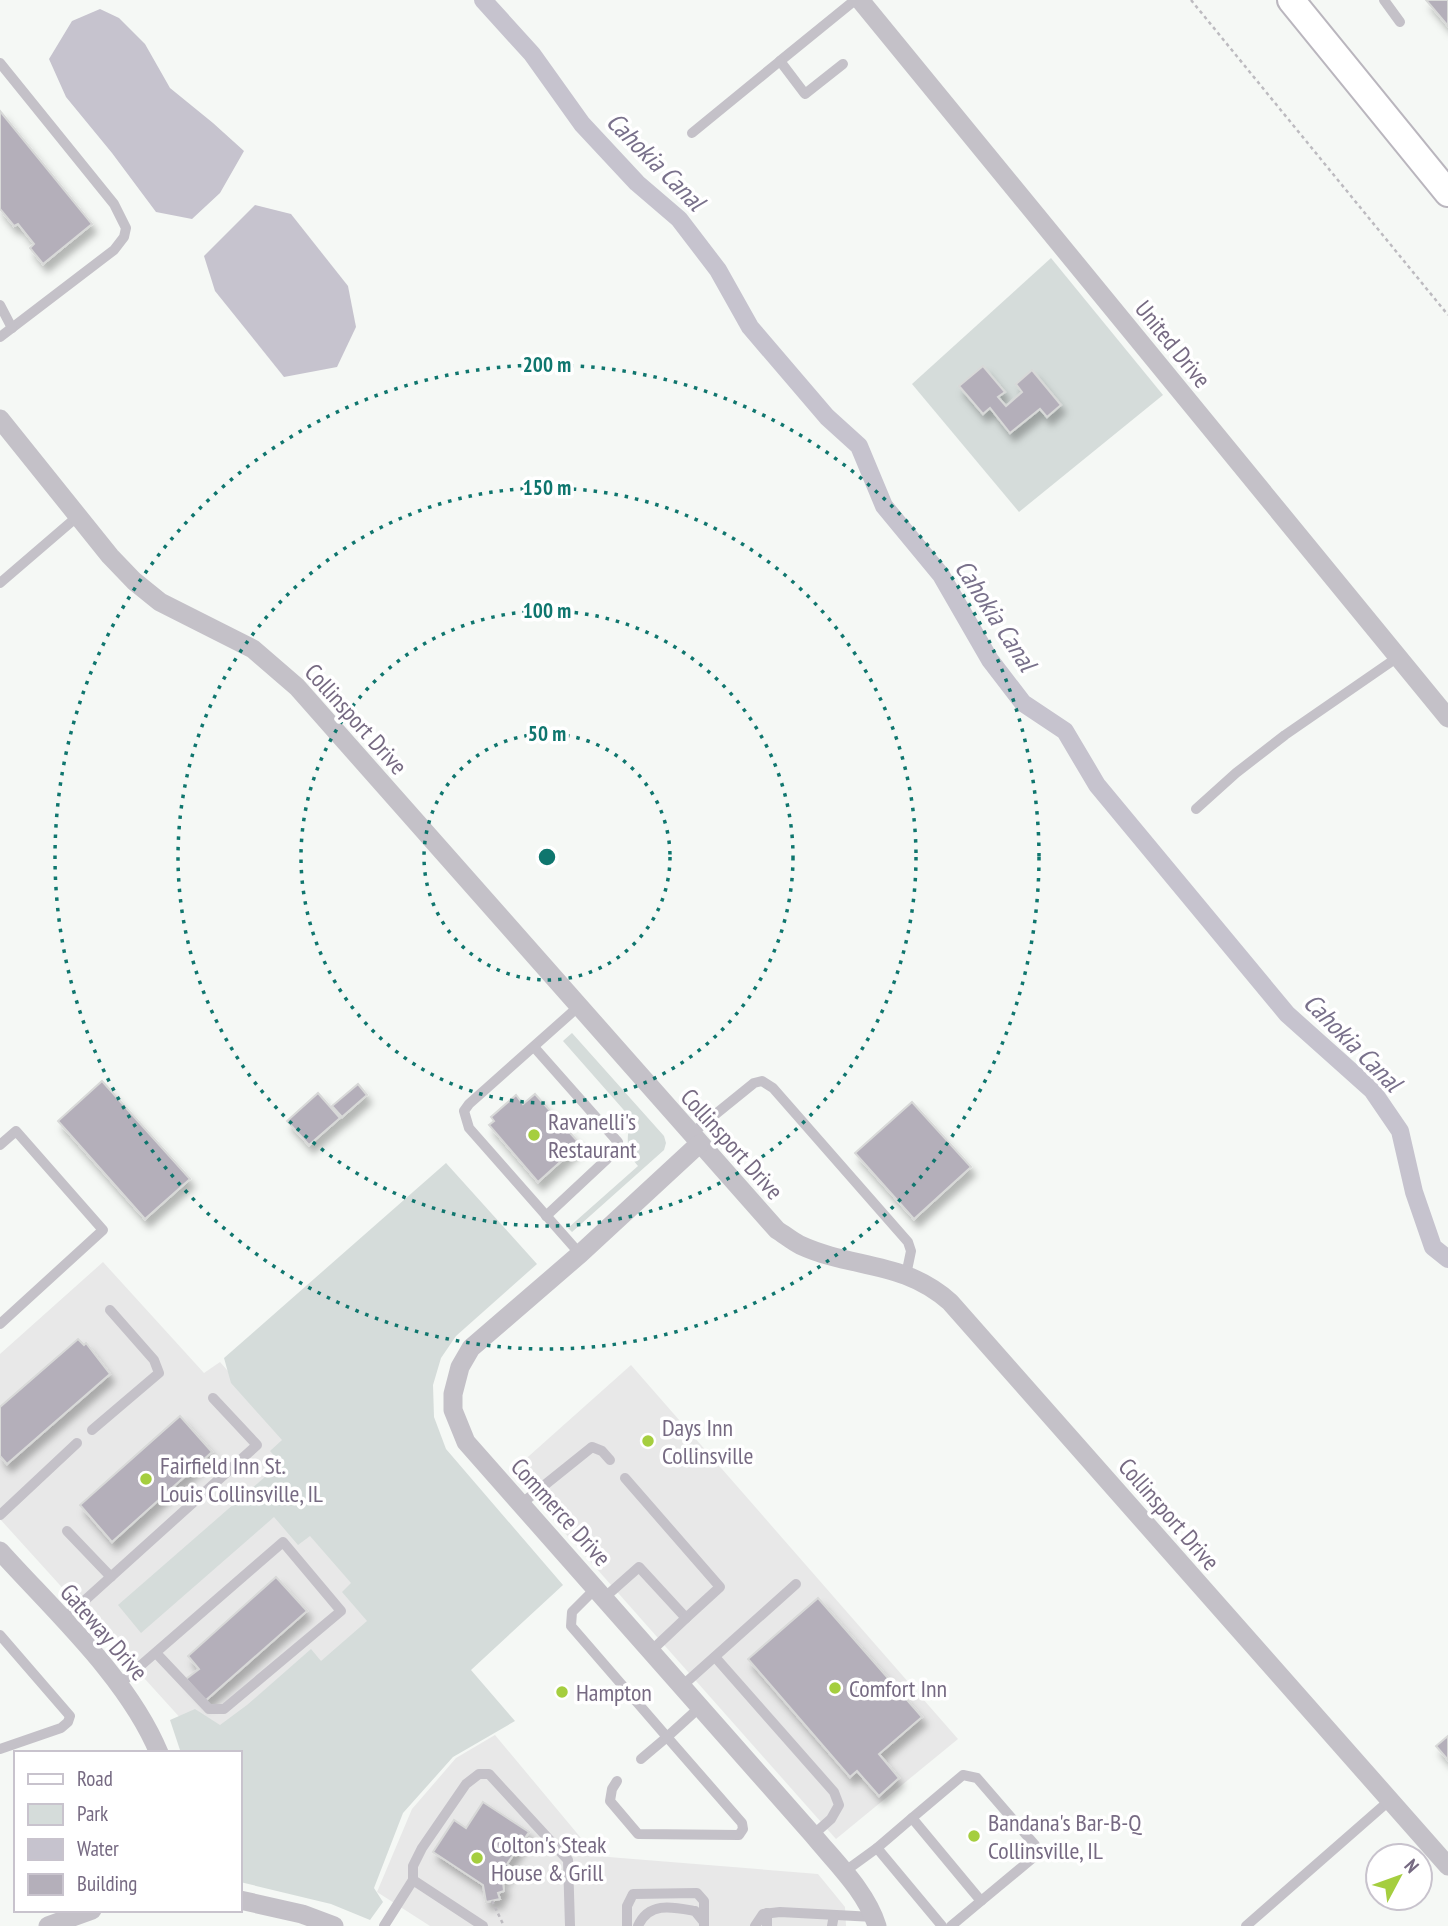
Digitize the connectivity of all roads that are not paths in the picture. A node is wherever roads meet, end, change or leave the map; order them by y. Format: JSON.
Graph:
{"nodes":[{"id":1,"x":855,"y":0,"type":"edge"},
{"id":2,"x":860,"y":0,"type":"edge"},
{"id":3,"x":1290,"y":0,"type":"edge"},
{"id":4,"x":1384,"y":0,"type":"edge"},
{"id":5,"x":1401,"y":22,"type":"dead end"},
{"id":6,"x":780,"y":61,"type":"junction"},
{"id":7,"x":0,"y":63,"type":"edge"},
{"id":8,"x":843,"y":64,"type":"dead end"},
{"id":9,"x":692,"y":133,"type":"dead end"},
{"id":10,"x":1448,"y":193,"type":"edge"},
{"id":11,"x":0,"y":305,"type":"edge"},
{"id":12,"x":12,"y":328,"type":"junction"},
{"id":13,"x":0,"y":337,"type":"edge"},
{"id":14,"x":0,"y":419,"type":"edge"},
{"id":15,"x":78,"y":516,"type":"junction"},
{"id":16,"x":0,"y":583,"type":"edge"},
{"id":17,"x":1398,"y":657,"type":"junction"},
{"id":18,"x":1448,"y":719,"type":"edge"},
{"id":19,"x":1196,"y":809,"type":"dead end"},
{"id":20,"x":578,"y":1007,"type":"junction"},
{"id":21,"x":534,"y":1046,"type":"junction"},
{"id":22,"x":695,"y":1139,"type":"junction"},
{"id":23,"x":0,"y":1145,"type":"edge"},
{"id":24,"x":546,"y":1216,"type":"junction"},
{"id":25,"x":580,"y":1254,"type":"junction"},
{"id":26,"x":906,"y":1275,"type":"junction"},
{"id":27,"x":110,"y":1310,"type":"dead end"},
{"id":28,"x":0,"y":1324,"type":"edge"},
{"id":29,"x":214,"y":1398,"type":"dead end"},
{"id":30,"x":92,"y":1430,"type":"dead end"},
{"id":31,"x":77,"y":1443,"type":"dead end"},
{"id":32,"x":610,"y":1460,"type":"dead end"},
{"id":33,"x":625,"y":1478,"type":"dead end"},
{"id":34,"x":521,"y":1504,"type":"junction"},
{"id":35,"x":0,"y":1515,"type":"edge"},
{"id":36,"x":66,"y":1531,"type":"dead end"},
{"id":37,"x":0,"y":1551,"type":"edge"},
{"id":38,"x":111,"y":1577,"type":"junction"},
{"id":39,"x":796,"y":1584,"type":"dead end"},
{"id":40,"x":600,"y":1593,"type":"junction"},
{"id":41,"x":686,"y":1618,"type":"junction"},
{"id":42,"x":62,"y":1620,"type":"junction"},
{"id":43,"x":0,"y":1635,"type":"edge"},
{"id":44,"x":650,"y":1651,"type":"junction"},
{"id":45,"x":156,"y":1653,"type":"junction"},
{"id":46,"x":715,"y":1657,"type":"junction"},
{"id":47,"x":119,"y":1685,"type":"junction"},
{"id":48,"x":682,"y":1686,"type":"junction"},
{"id":49,"x":700,"y":1707,"type":"junction"},
{"id":50,"x":667,"y":1737,"type":"junction"},
{"id":51,"x":0,"y":1749,"type":"edge"},
{"id":52,"x":158,"y":1751,"type":"edge"},
{"id":53,"x":641,"y":1759,"type":"dead end"},
{"id":54,"x":617,"y":1781,"type":"dead end"},
{"id":55,"x":1390,"y":1800,"type":"junction"},
{"id":56,"x":912,"y":1818,"type":"junction"},
{"id":57,"x":813,"y":1835,"type":"junction"},
{"id":58,"x":877,"y":1848,"type":"junction"},
{"id":59,"x":1448,"y":1866,"type":"edge"},
{"id":60,"x":844,"y":1872,"type":"junction"},
{"id":61,"x":413,"y":1880,"type":"junction"},
{"id":62,"x":242,"y":1900,"type":"edge"},
{"id":63,"x":981,"y":1901,"type":"junction"},
{"id":64,"x":86,"y":1912,"type":"edge"},
{"id":65,"x":765,"y":1914,"type":"junction"},
{"id":66,"x":834,"y":1915,"type":"junction"},
{"id":67,"x":876,"y":1922,"type":"edge"},
{"id":68,"x":704,"y":1924,"type":"edge"},
{"id":69,"x":48,"y":1926,"type":"edge"},
{"id":70,"x":334,"y":1926,"type":"edge"},
{"id":71,"x":384,"y":1926,"type":"edge"},
{"id":72,"x":483,"y":1926,"type":"edge"},
{"id":73,"x":570,"y":1926,"type":"edge"},
{"id":74,"x":627,"y":1926,"type":"edge"},
{"id":75,"x":638,"y":1926,"type":"edge"},
{"id":76,"x":755,"y":1926,"type":"edge"},
{"id":77,"x":767,"y":1926,"type":"edge"},
{"id":78,"x":832,"y":1926,"type":"edge"},
{"id":79,"x":942,"y":1926,"type":"edge"},
{"id":80,"x":951,"y":1926,"type":"edge"},
{"id":81,"x":1246,"y":1926,"type":"edge"}],
"edges":[{"from":1,"to":6,"type":"lane"},
{"from":2,"to":17,"type":"street","name":"United Drive"},
{"from":3,"to":10,"type":"main road"},
{"from":4,"to":5,"type":"lane"},
{"from":6,"to":8,"type":"lane"},
{"from":6,"to":9,"type":"lane"},
{"from":7,"to":12,"type":"lane"},
{"from":11,"to":12,"type":"lane"},
{"from":12,"to":13,"type":"lane"},
{"from":14,"to":15,"type":"street","name":"Collinsport Drive"},
{"from":15,"to":16,"type":"lane"},
{"from":15,"to":20,"type":"street","name":"Collinsport Drive"},
{"from":17,"to":18,"type":"street","name":"United Drive"},
{"from":17,"to":19,"type":"lane"},
{"from":20,"to":21,"type":"lane"},
{"from":20,"to":22,"type":"street","name":"Collinsport Drive"},
{"from":21,"to":24,"type":"lane"},
{"from":21,"to":24,"type":"lane"},
{"from":22,"to":25,"type":"street","name":"Commerce Drive"},
{"from":22,"to":26,"type":"street","name":"Collinsport Drive"},
{"from":22,"to":26,"type":"lane"},
{"from":23,"to":28,"type":"lane"},
{"from":24,"to":25,"type":"lane"},
{"from":25,"to":34,"type":"street","name":"Commerce Drive"},
{"from":26,"to":55,"type":"street","name":"Collinsport Drive"},
{"from":27,"to":30,"type":"lane"},
{"from":29,"to":38,"type":"lane"},
{"from":31,"to":35,"type":"lane"},
{"from":32,"to":34,"type":"lane"},
{"from":33,"to":41,"type":"lane"},
{"from":34,"to":40,"type":"street","name":"Commerce Drive"},
{"from":36,"to":38,"type":"lane"},
{"from":37,"to":42,"type":"street","name":"Gateway Drive"},
{"from":38,"to":42,"type":"lane"},
{"from":39,"to":46,"type":"lane"},
{"from":40,"to":41,"type":"lane"},
{"from":40,"to":44,"type":"street","name":"Commerce Drive"},
{"from":40,"to":50,"type":"lane"},
{"from":41,"to":44,"type":"lane"},
{"from":42,"to":47,"type":"street","name":"Gateway Drive"},
{"from":43,"to":51,"type":"lane"},
{"from":44,"to":48,"type":"street","name":"Commerce Drive"},
{"from":45,"to":45,"type":"lane"},
{"from":45,"to":47,"type":"lane"},
{"from":46,"to":48,"type":"lane"},
{"from":46,"to":57,"type":"lane"},
{"from":47,"to":52,"type":"street","name":"Gateway Drive"},
{"from":48,"to":49,"type":"street","name":"Commerce Drive"},
{"from":49,"to":50,"type":"lane"},
{"from":49,"to":57,"type":"street","name":"Commerce Drive"},
{"from":50,"to":53,"type":"lane"},
{"from":50,"to":54,"type":"lane"},
{"from":55,"to":59,"type":"street","name":"Collinsport Drive"},
{"from":55,"to":81,"type":"lane"},
{"from":56,"to":58,"type":"lane"},
{"from":56,"to":63,"type":"lane"},
{"from":56,"to":63,"type":"lane"},
{"from":57,"to":60,"type":"street","name":"Commerce Drive"},
{"from":58,"to":60,"type":"lane"},
{"from":58,"to":79,"type":"lane"},
{"from":60,"to":67,"type":"street","name":"Commerce Drive"},
{"from":61,"to":71,"type":"lane"},
{"from":61,"to":72,"type":"lane"},
{"from":61,"to":73,"type":"lane"},
{"from":62,"to":70,"type":"street"},
{"from":63,"to":80,"type":"lane"},
{"from":64,"to":69,"type":"street"},
{"from":65,"to":66,"type":"lane"},
{"from":65,"to":76,"type":"lane"},
{"from":65,"to":77,"type":"lane"},
{"from":66,"to":67,"type":"lane"},
{"from":66,"to":78,"type":"lane"},
{"from":68,"to":74,"type":"lane"},
{"from":68,"to":75,"type":"lane"}]}
